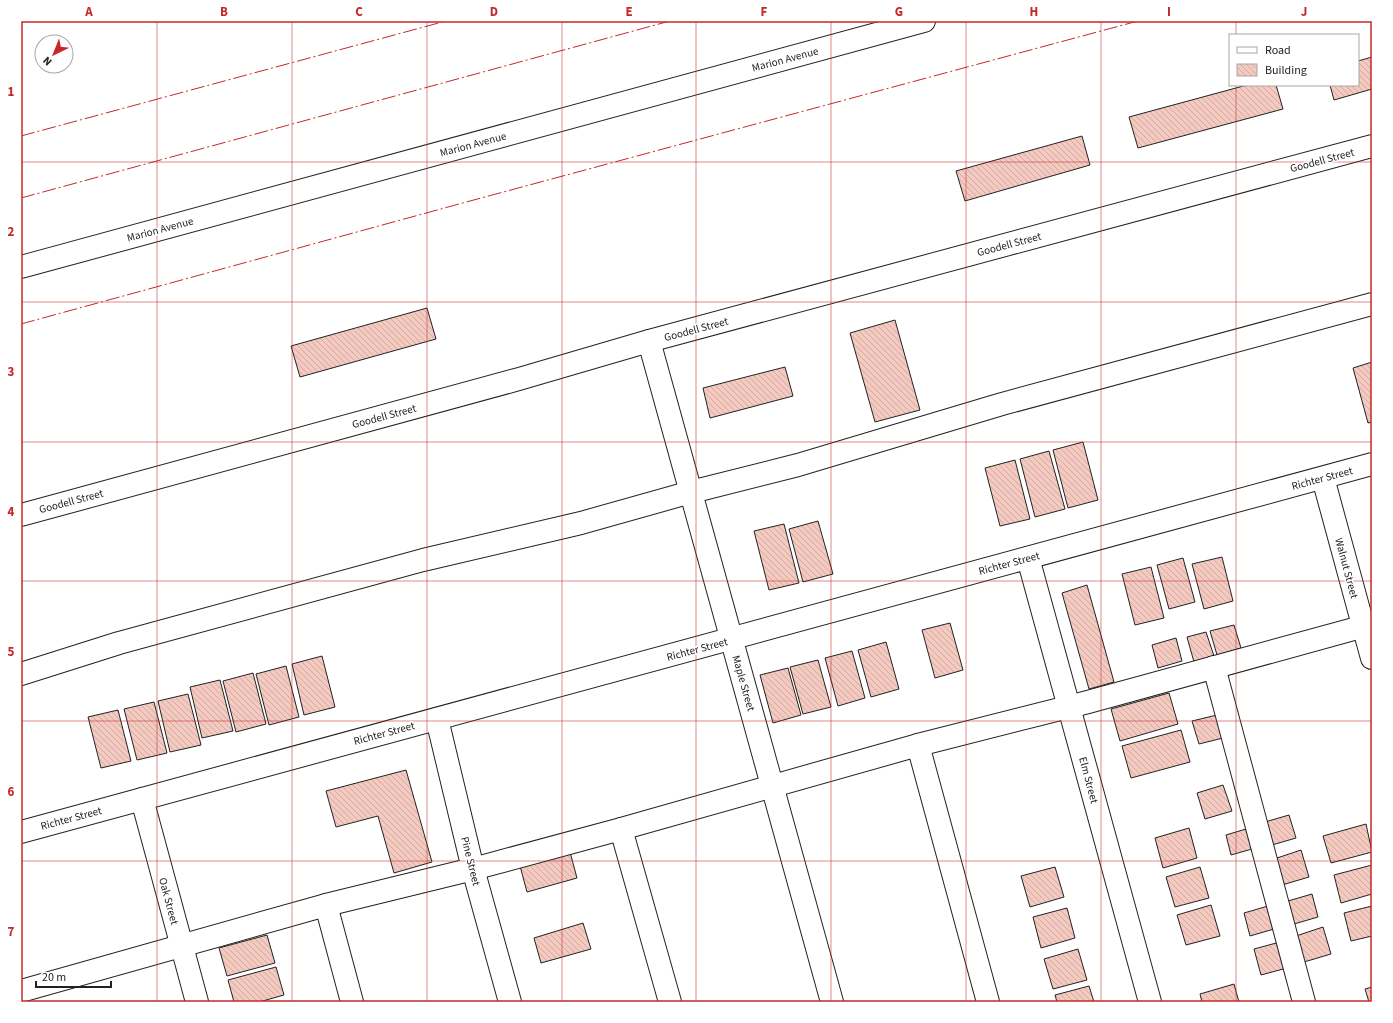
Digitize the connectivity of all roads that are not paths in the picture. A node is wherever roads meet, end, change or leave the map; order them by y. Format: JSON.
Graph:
{"nodes":[{"id":1,"x":924,"y":21,"type":"edge"},
{"id":2,"x":1372,"y":146,"type":"edge"},
{"id":3,"x":21,"y":267,"type":"edge"},
{"id":4,"x":1372,"y":304,"type":"edge"},
{"id":5,"x":649,"y":342,"type":"junction"},
{"id":6,"x":1372,"y":464,"type":"edge"},
{"id":7,"x":1323,"y":478,"type":"junction"},
{"id":8,"x":691,"y":492,"type":"junction"},
{"id":9,"x":21,"y":515,"type":"edge"},
{"id":10,"x":1028,"y":558,"type":"junction"},
{"id":11,"x":1368,"y":625,"type":"edge"},
{"id":12,"x":731,"y":639,"type":"junction"},
{"id":13,"x":1372,"y":658,"type":"edge"},
{"id":14,"x":1214,"y":667,"type":"junction"},
{"id":15,"x":21,"y":674,"type":"edge"},
{"id":16,"x":1069,"y":707,"type":"junction"},
{"id":17,"x":437,"y":719,"type":"junction"},
{"id":18,"x":918,"y":745,"type":"junction"},
{"id":19,"x":773,"y":786,"type":"junction"},
{"id":20,"x":142,"y":799,"type":"junction"},
{"id":21,"x":621,"y":829,"type":"junction"},
{"id":22,"x":21,"y":832,"type":"edge"},
{"id":23,"x":473,"y":869,"type":"junction"},
{"id":24,"x":326,"y":905,"type":"junction"},
{"id":25,"x":182,"y":946,"type":"junction"},
{"id":26,"x":28,"y":994,"type":"edge"},
{"id":27,"x":197,"y":1002,"type":"edge"},
{"id":28,"x":352,"y":1002,"type":"edge"},
{"id":29,"x":510,"y":1002,"type":"edge"},
{"id":30,"x":670,"y":1002,"type":"edge"},
{"id":31,"x":832,"y":1002,"type":"edge"},
{"id":32,"x":988,"y":1002,"type":"edge"},
{"id":33,"x":1150,"y":1002,"type":"edge"},
{"id":34,"x":1304,"y":1002,"type":"edge"}],
"edges":[{"from":1,"to":3,"type":"street","name":"Marion Avenue"},
{"from":2,"to":5,"type":"street","name":"Goodell Street"},
{"from":4,"to":8,"type":"street"},
{"from":5,"to":8,"type":"street","name":"Maple Street"},
{"from":5,"to":9,"type":"street","name":"Goodell Street"},
{"from":6,"to":7,"type":"street","name":"Richter Street"},
{"from":7,"to":10,"type":"street","name":"Richter Street"},
{"from":7,"to":11,"type":"street","name":"Walnut Street"},
{"from":8,"to":12,"type":"street","name":"Maple Street"},
{"from":8,"to":15,"type":"street"},
{"from":10,"to":12,"type":"street","name":"Richter Street"},
{"from":10,"to":16,"type":"street","name":"Elm Street"},
{"from":11,"to":13,"type":"street","name":"Walnut Street"},
{"from":11,"to":14,"type":"street"},
{"from":12,"to":17,"type":"street","name":"Richter Street"},
{"from":12,"to":19,"type":"street","name":"Maple Street"},
{"from":14,"to":16,"type":"street"},
{"from":14,"to":34,"type":"street"},
{"from":16,"to":18,"type":"street"},
{"from":16,"to":33,"type":"street","name":"Elm Street"},
{"from":17,"to":20,"type":"street","name":"Richter Street"},
{"from":17,"to":23,"type":"street","name":"Pine Street"},
{"from":18,"to":19,"type":"street"},
{"from":18,"to":32,"type":"street"},
{"from":19,"to":21,"type":"street"},
{"from":19,"to":31,"type":"street","name":"Maple Street"},
{"from":20,"to":22,"type":"street","name":"Richter Street"},
{"from":20,"to":25,"type":"street","name":"Oak Street"},
{"from":21,"to":23,"type":"street"},
{"from":21,"to":30,"type":"street"},
{"from":23,"to":24,"type":"street"},
{"from":23,"to":29,"type":"street","name":"Pine Street"},
{"from":24,"to":25,"type":"street"},
{"from":24,"to":28,"type":"street"},
{"from":25,"to":26,"type":"street"},
{"from":25,"to":27,"type":"street","name":"Oak Street"}]}
